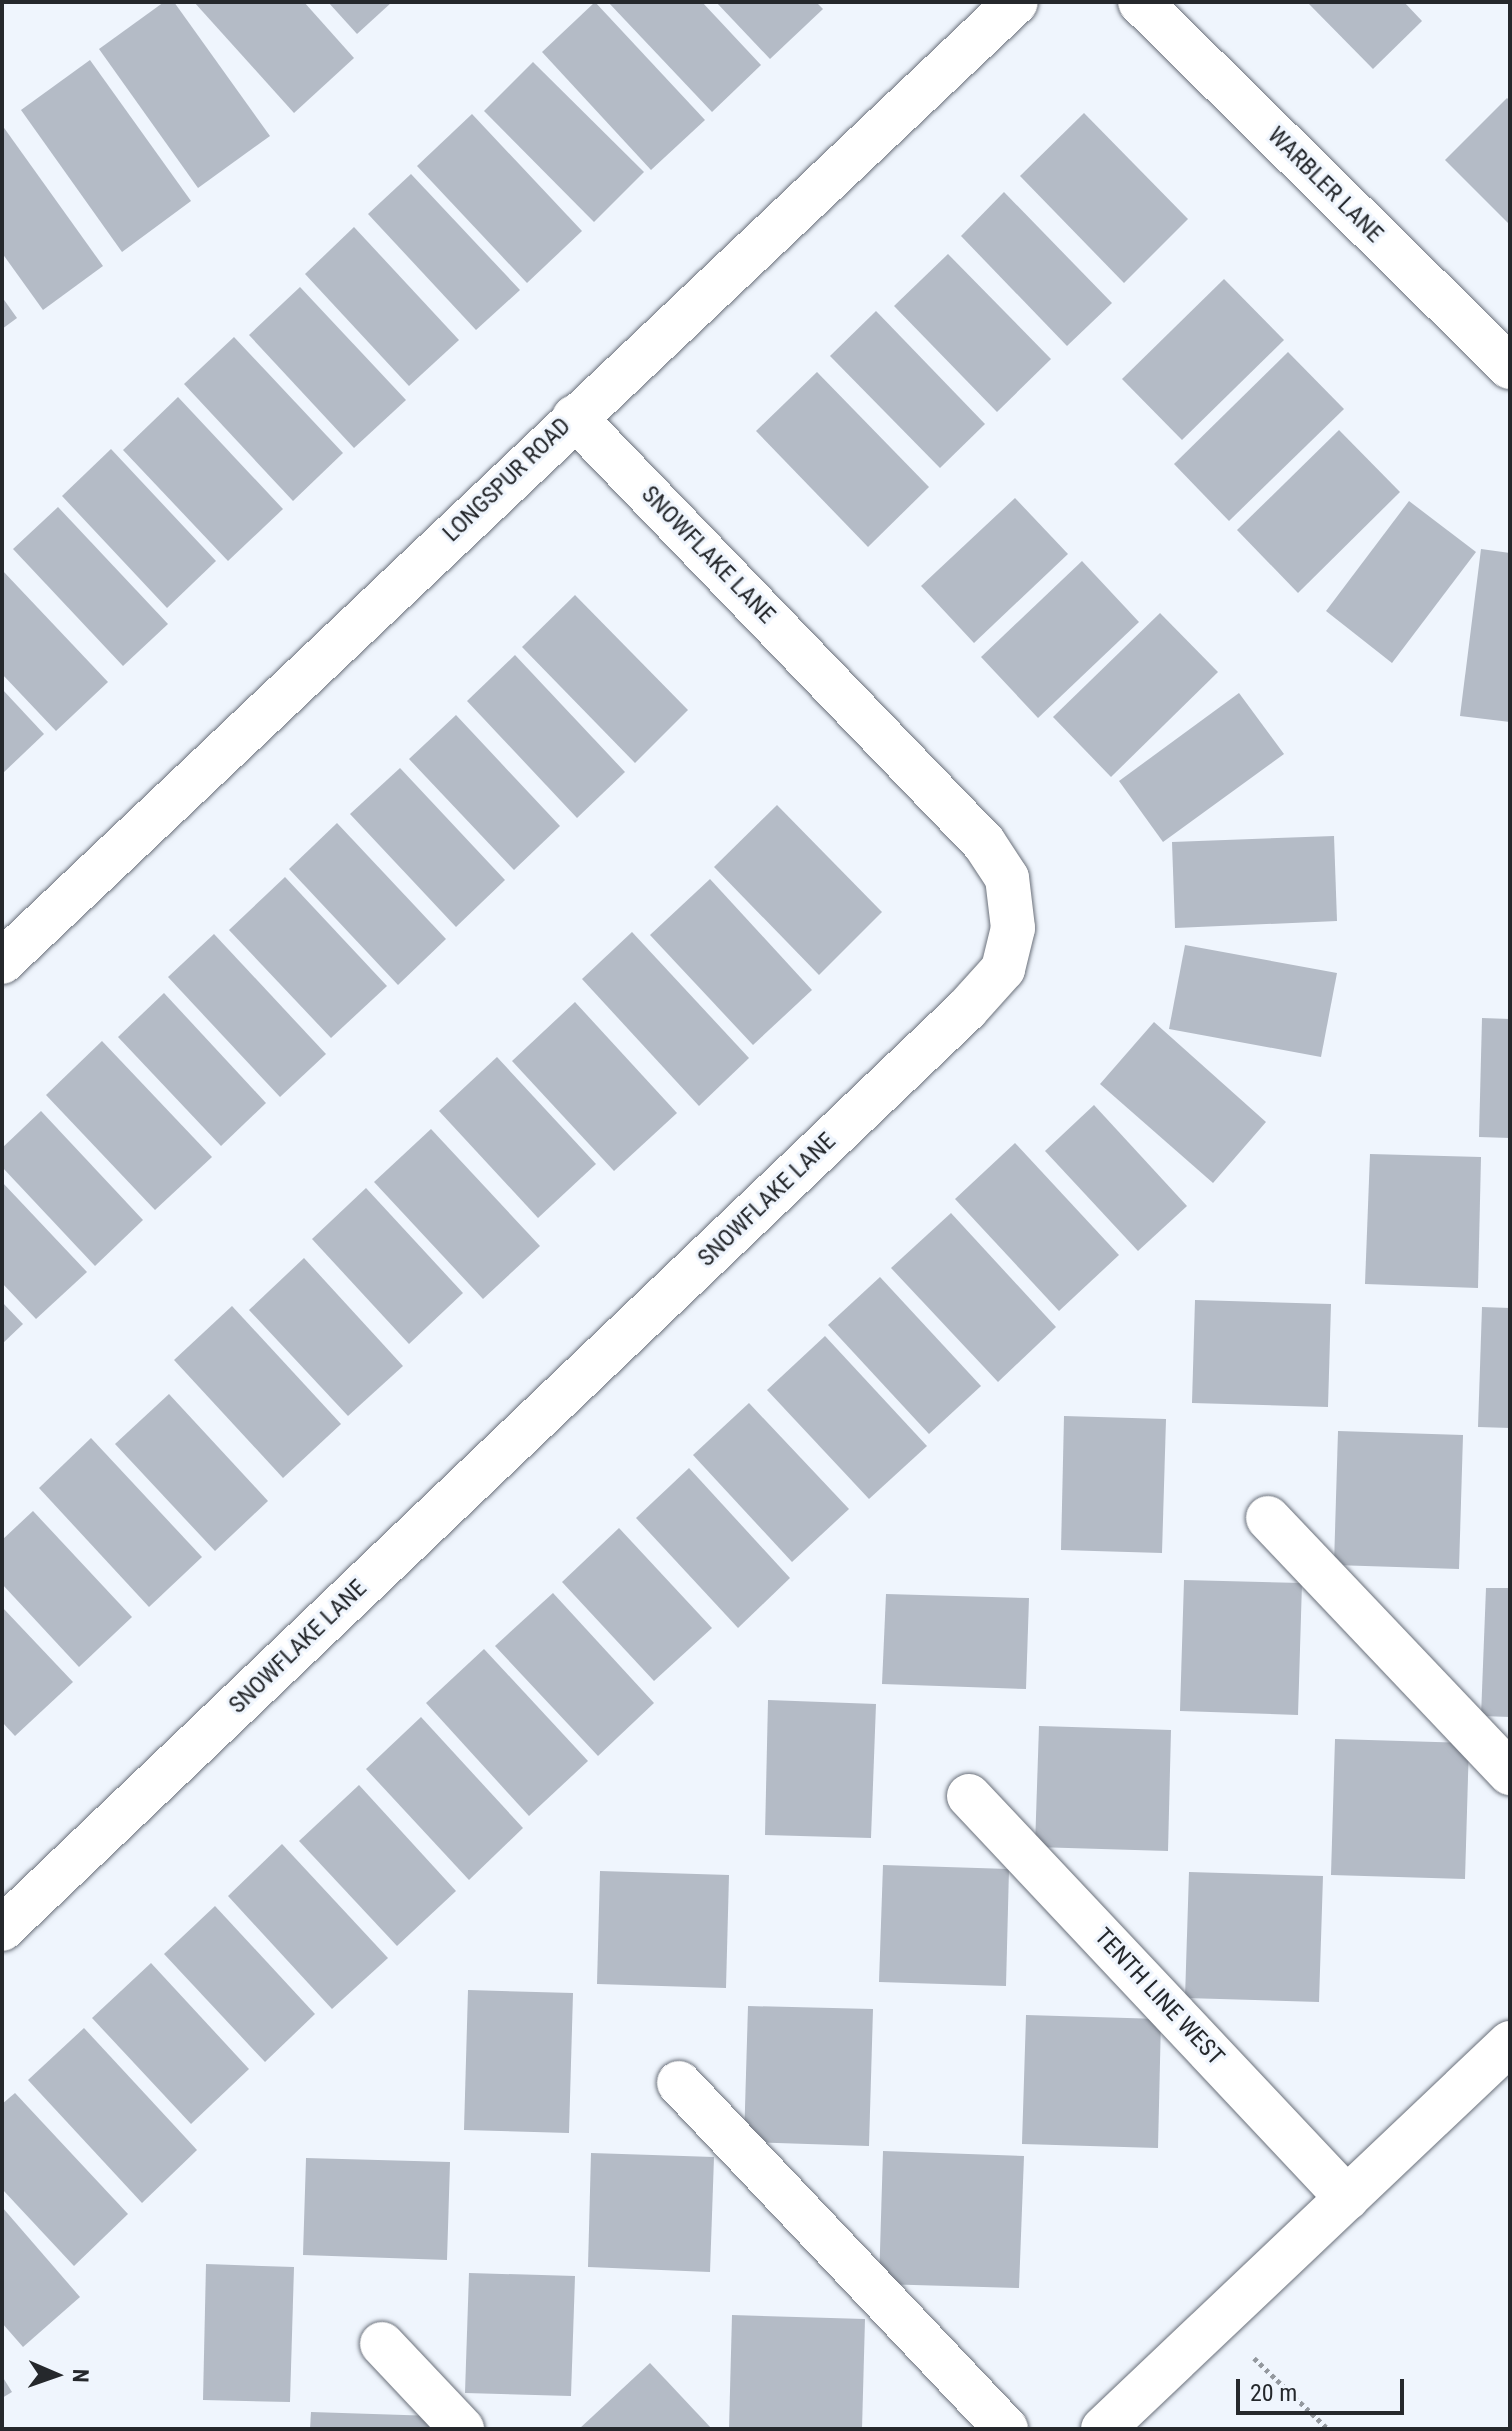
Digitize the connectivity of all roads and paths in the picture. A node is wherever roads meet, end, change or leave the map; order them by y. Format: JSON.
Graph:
{"nodes":[{"id":1,"x":1016,"y":2,"type":"edge"},
{"id":2,"x":1140,"y":2,"type":"edge"},
{"id":3,"x":1510,"y":367,"type":"edge"},
{"id":4,"x":574,"y":417,"type":"junction"},
{"id":5,"x":2,"y":962,"type":"edge"},
{"id":6,"x":1268,"y":1518,"type":"dead end"},
{"id":7,"x":1510,"y":1773,"type":"edge"},
{"id":8,"x":969,"y":1796,"type":"dead end"},
{"id":9,"x":2,"y":1929,"type":"edge"},
{"id":10,"x":1510,"y":2043,"type":"edge"},
{"id":11,"x":679,"y":2083,"type":"dead end"},
{"id":12,"x":1347,"y":2198,"type":"junction"},
{"id":13,"x":382,"y":2344,"type":"dead end"},
{"id":14,"x":1254,"y":2358,"type":"dead end"},
{"id":15,"x":462,"y":2429,"type":"edge"},
{"id":16,"x":1006,"y":2429,"type":"edge"},
{"id":17,"x":1103,"y":2429,"type":"edge"},
{"id":18,"x":1328,"y":2429,"type":"edge"}],
"edges":[{"from":1,"to":4,"type":"street","name":"LONGSPUR ROAD"},
{"from":2,"to":3,"type":"street","name":"WARBLER LANE"},
{"from":4,"to":5,"type":"street","name":"LONGSPUR ROAD"},
{"from":4,"to":9,"type":"street","name":"SNOWFLAKE LANE"},
{"from":6,"to":7,"type":"street"},
{"from":8,"to":12,"type":"street","name":"TENTH LINE WEST"},
{"from":10,"to":12,"type":"street"},
{"from":11,"to":16,"type":"street"},
{"from":12,"to":17,"type":"street"},
{"from":13,"to":15,"type":"street"},
{"from":14,"to":18,"type":"path"}]}
